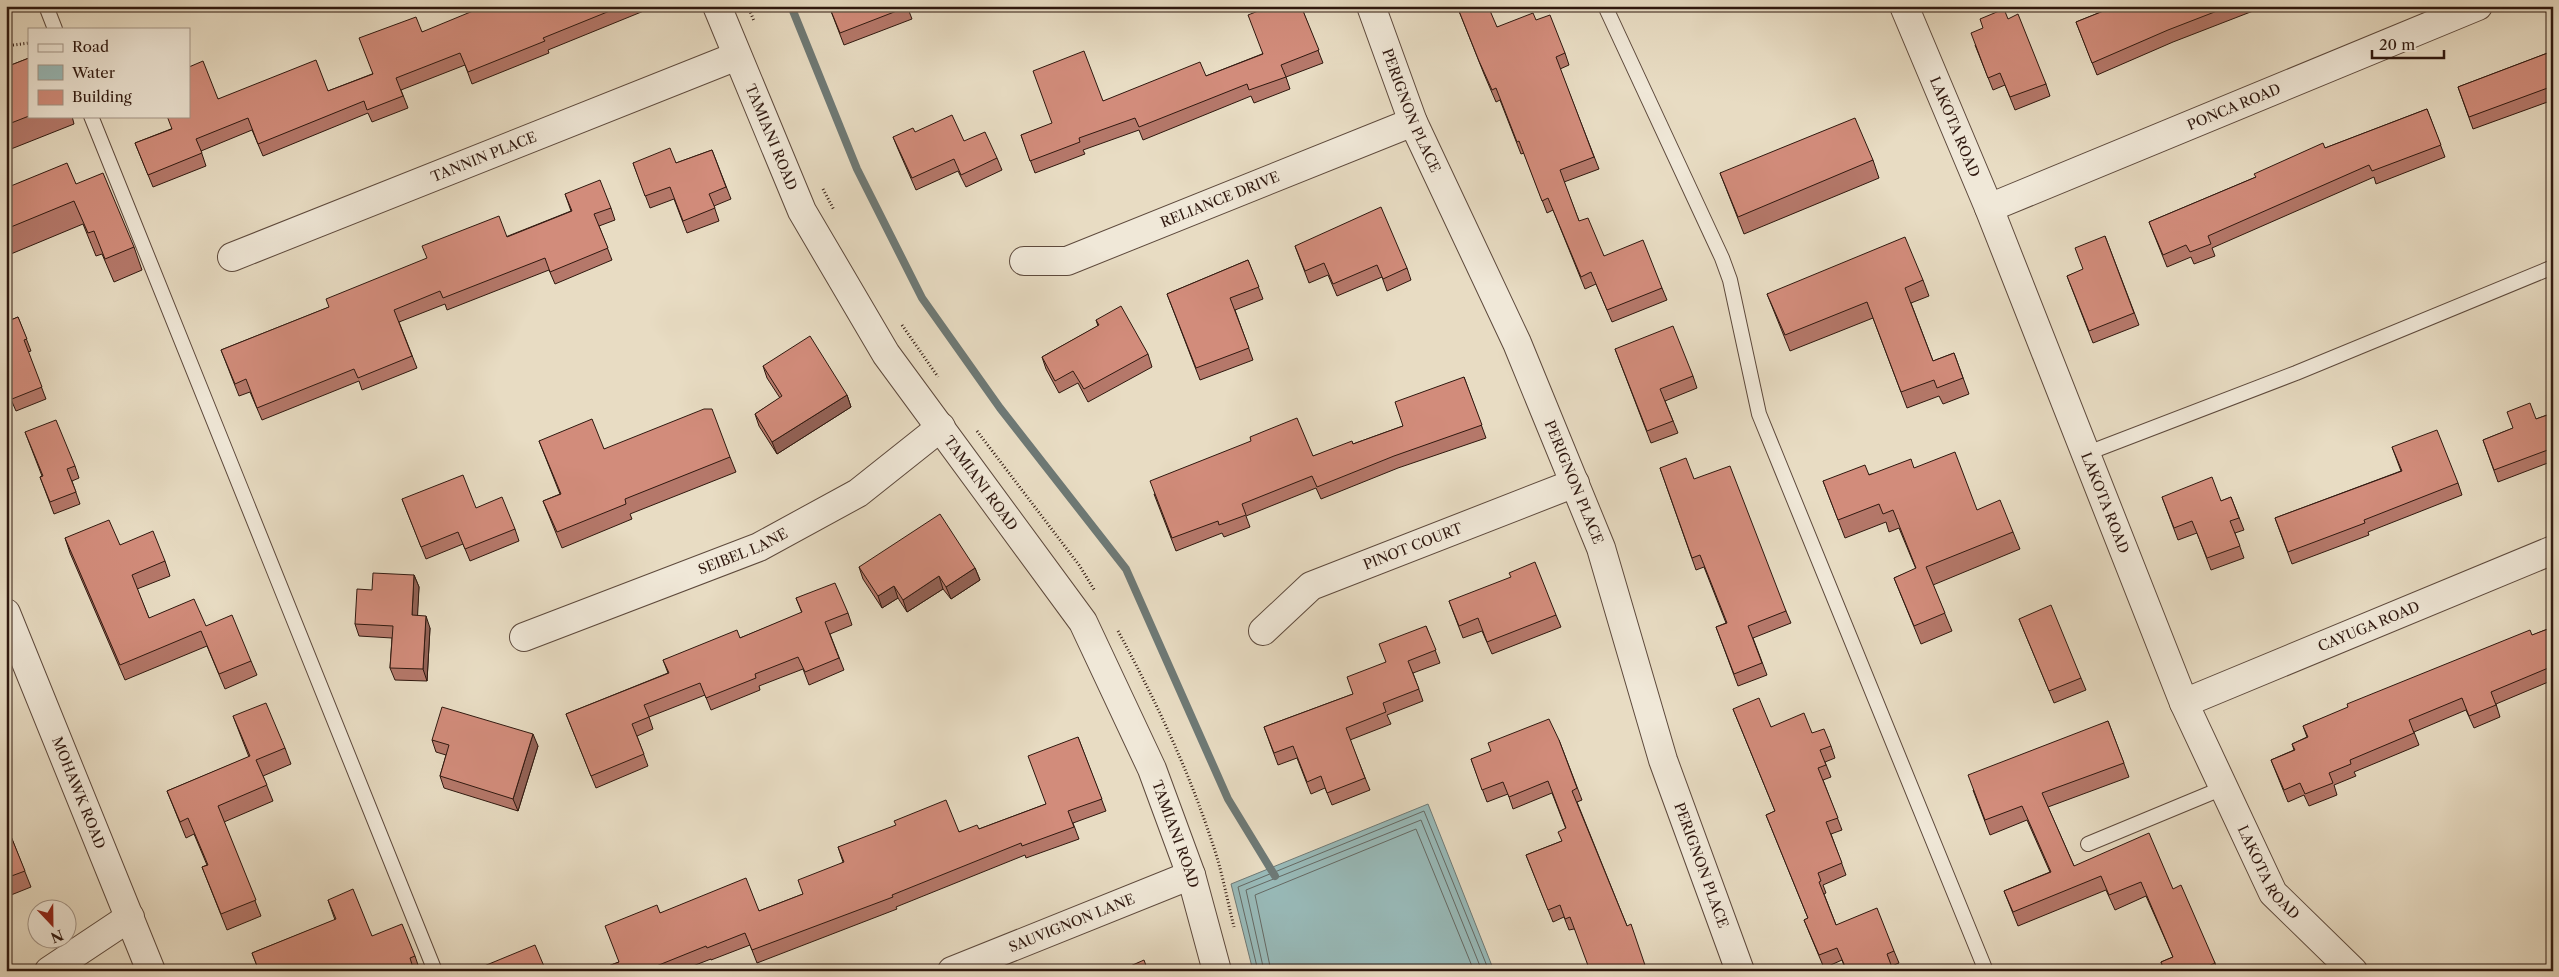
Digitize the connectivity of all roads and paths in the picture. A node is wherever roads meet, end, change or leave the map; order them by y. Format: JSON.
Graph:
{"nodes":[{"id":1,"x":46,"y":6,"type":"edge"},
{"id":2,"x":717,"y":6,"type":"edge"},
{"id":3,"x":1371,"y":6,"type":"edge"},
{"id":4,"x":1604,"y":6,"type":"edge"},
{"id":5,"x":1904,"y":6,"type":"edge"},
{"id":6,"x":2478,"y":6,"type":"edge"},
{"id":7,"x":56,"y":28,"type":"edge"},
{"id":8,"x":28,"y":44,"type":"edge"},
{"id":9,"x":6,"y":46,"type":"edge"},
{"id":10,"x":737,"y":56,"type":"junction"},
{"id":11,"x":92,"y":118,"type":"edge"},
{"id":12,"x":1413,"y":122,"type":"junction"},
{"id":13,"x":1989,"y":208,"type":"junction"},
{"id":14,"x":232,"y":257,"type":"dead end"},
{"id":15,"x":1024,"y":261,"type":"dead end"},
{"id":16,"x":2553,"y":267,"type":"edge"},
{"id":17,"x":941,"y":428,"type":"junction"},
{"id":18,"x":2085,"y":454,"type":"junction"},
{"id":19,"x":1575,"y":483,"type":"junction"},
{"id":20,"x":2553,"y":550,"type":"edge"},
{"id":21,"x":6,"y":613,"type":"edge"},
{"id":22,"x":1264,"y":631,"type":"dead end"},
{"id":23,"x":524,"y":637,"type":"dead end"},
{"id":24,"x":2184,"y":703,"type":"junction"},
{"id":25,"x":2223,"y":788,"type":"junction"},
{"id":26,"x":2088,"y":844,"type":"dead end"},
{"id":27,"x":1191,"y":875,"type":"junction"},
{"id":28,"x":130,"y":917,"type":"junction"},
{"id":29,"x":49,"y":971,"type":"edge"},
{"id":30,"x":151,"y":971,"type":"edge"},
{"id":31,"x":435,"y":971,"type":"edge"},
{"id":32,"x":952,"y":971,"type":"edge"},
{"id":33,"x":1217,"y":971,"type":"edge"},
{"id":34,"x":1740,"y":971,"type":"edge"},
{"id":35,"x":1986,"y":971,"type":"edge"},
{"id":36,"x":2354,"y":971,"type":"edge"}],
"edges":[{"from":1,"to":7,"type":"lane"},
{"from":2,"to":10,"type":"street","name":"TAMIANI ROAD"},
{"from":3,"to":12,"type":"street","name":"PERIGNON PLACE"},
{"from":4,"to":35,"type":"lane"},
{"from":5,"to":13,"type":"street","name":"LAKOTA ROAD"},
{"from":6,"to":13,"type":"street","name":"PONCA ROAD"},
{"from":8,"to":9,"type":"path"},
{"from":10,"to":14,"type":"street","name":"TANNIN PLACE"},
{"from":10,"to":17,"type":"street","name":"TAMIANI ROAD"},
{"from":11,"to":31,"type":"lane"},
{"from":12,"to":15,"type":"street","name":"RELIANCE DRIVE"},
{"from":12,"to":19,"type":"street","name":"PERIGNON PLACE"},
{"from":13,"to":18,"type":"street","name":"LAKOTA ROAD"},
{"from":16,"to":18,"type":"lane"},
{"from":17,"to":23,"type":"street","name":"SEIBEL LANE"},
{"from":17,"to":27,"type":"street","name":"TAMIANI ROAD"},
{"from":18,"to":24,"type":"street","name":"LAKOTA ROAD"},
{"from":19,"to":22,"type":"street","name":"PINOT COURT"},
{"from":19,"to":34,"type":"street","name":"PERIGNON PLACE"},
{"from":20,"to":24,"type":"street","name":"CAYUGA ROAD"},
{"from":21,"to":28,"type":"street","name":"MOHAWK ROAD"},
{"from":24,"to":25,"type":"street","name":"LAKOTA ROAD"},
{"from":25,"to":26,"type":"lane"},
{"from":25,"to":36,"type":"street","name":"LAKOTA ROAD"},
{"from":27,"to":32,"type":"street","name":"SAUVIGNON LANE"},
{"from":27,"to":33,"type":"street","name":"TAMIANI ROAD"},
{"from":28,"to":29,"type":"street"},
{"from":28,"to":30,"type":"street","name":"MOHAWK ROAD"}]}
